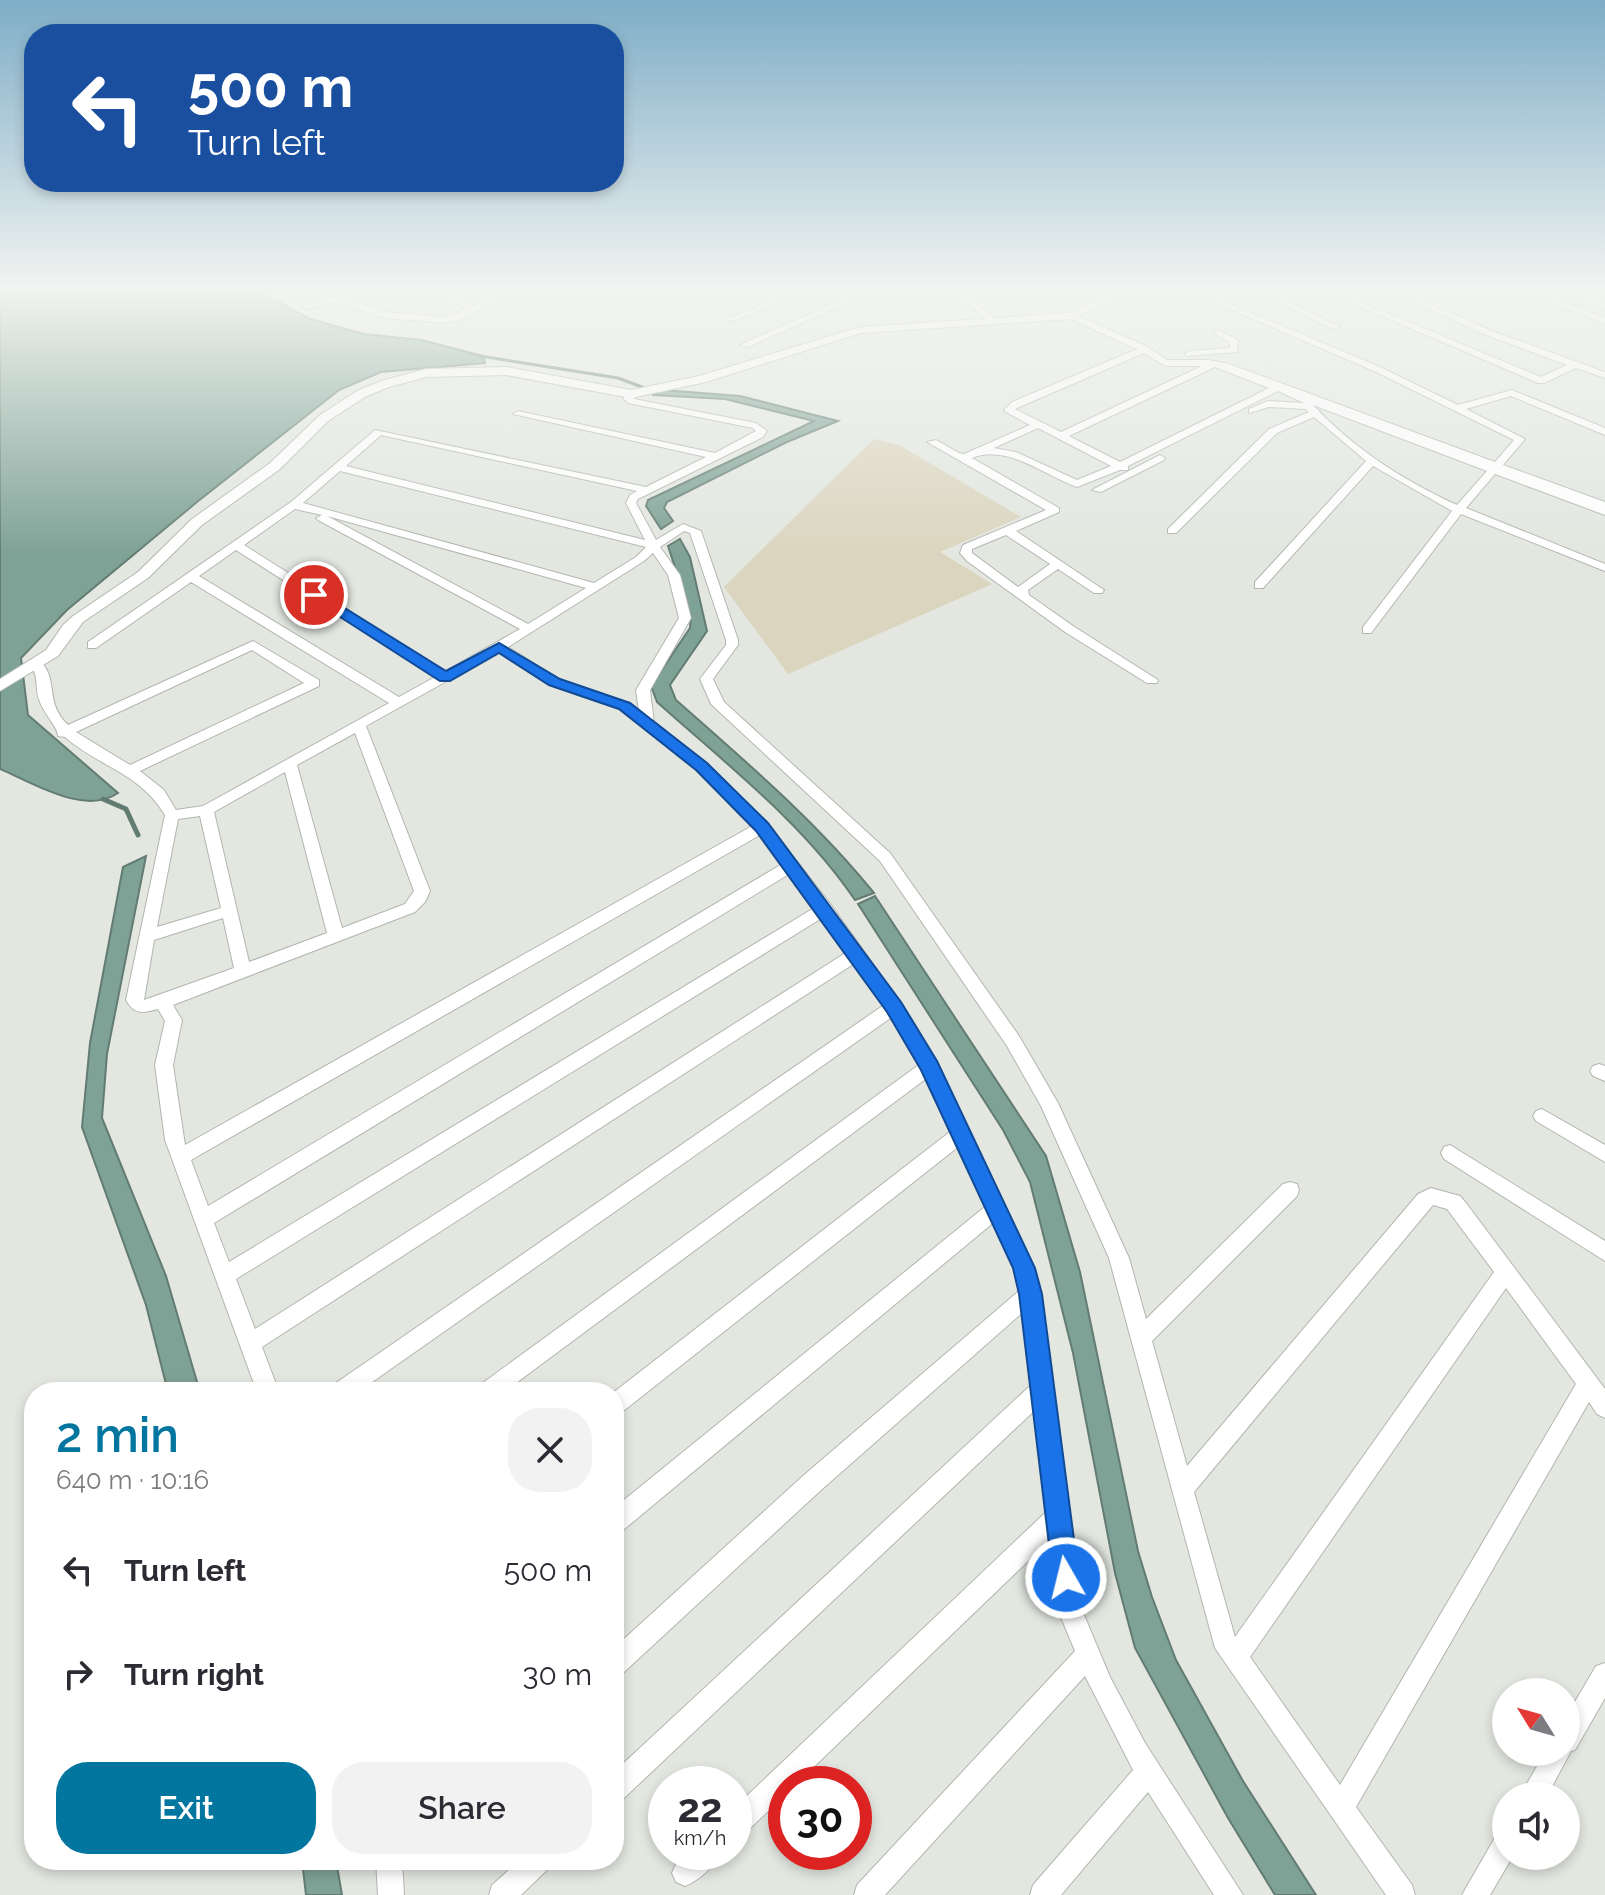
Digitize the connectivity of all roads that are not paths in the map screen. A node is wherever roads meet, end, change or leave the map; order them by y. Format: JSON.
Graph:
{"nodes":[{"id":1,"x":403,"y":378,"type":"edge"},
{"id":2,"x":555,"y":378,"type":"edge"},
{"id":3,"x":704,"y":378,"type":"edge"},
{"id":4,"x":1072,"y":378,"type":"edge"},
{"id":5,"x":1187,"y":378,"type":"edge"},
{"id":6,"x":1249,"y":378,"type":"edge"},
{"id":7,"x":1258,"y":378,"type":"edge"},
{"id":8,"x":1397,"y":378,"type":"edge"},
{"id":9,"x":1275,"y":389,"type":"junction"},
{"id":10,"x":637,"y":393,"type":"junction"},
{"id":11,"x":1311,"y":407,"type":"junction"},
{"id":12,"x":1458,"y":408,"type":"junction"},
{"id":13,"x":518,"y":414,"type":"dead end"},
{"id":14,"x":1035,"y":426,"type":"junction"},
{"id":15,"x":1605,"y":432,"type":"edge"},
{"id":16,"x":1059,"y":437,"type":"junction"},
{"id":17,"x":932,"y":442,"type":"dead end"},
{"id":18,"x":982,"y":450,"type":"junction"},
{"id":19,"x":715,"y":456,"type":"junction"},
{"id":20,"x":966,"y":457,"type":"junction"},
{"id":21,"x":1373,"y":460,"type":"junction"},
{"id":22,"x":1120,"y":466,"type":"junction"},
{"id":23,"x":338,"y":467,"type":"junction"},
{"id":24,"x":1495,"y":469,"type":"junction"},
{"id":25,"x":1133,"y":473,"type":"junction"},
{"id":26,"x":646,"y":490,"type":"junction"},
{"id":27,"x":1097,"y":490,"type":"dead end"},
{"id":28,"x":295,"y":504,"type":"junction"},
{"id":29,"x":1605,"y":509,"type":"edge"},
{"id":30,"x":1458,"y":511,"type":"junction"},
{"id":31,"x":1007,"y":530,"type":"junction"},
{"id":32,"x":1172,"y":531,"type":"dead end"},
{"id":33,"x":236,"y":545,"type":"junction"},
{"id":34,"x":654,"y":546,"type":"junction"},
{"id":35,"x":1056,"y":565,"type":"junction"},
{"id":36,"x":1605,"y":568,"type":"edge"},
{"id":37,"x":190,"y":576,"type":"junction"},
{"id":38,"x":1259,"y":585,"type":"dead end"},
{"id":39,"x":596,"y":587,"type":"junction"},
{"id":40,"x":1098,"y":590,"type":"dead end"},
{"id":41,"x":1023,"y":596,"type":"junction"},
{"id":42,"x":529,"y":629,"type":"junction"},
{"id":43,"x":1367,"y":630,"type":"dead end"},
{"id":44,"x":92,"y":645,"type":"dead end"},
{"id":45,"x":499,"y":647,"type":"junction"},
{"id":46,"x":32,"y":668,"type":"junction"},
{"id":47,"x":445,"y":678,"type":"junction"},
{"id":48,"x":1152,"y":680,"type":"dead end"},
{"id":49,"x":0,"y":686,"type":"edge"},
{"id":50,"x":399,"y":703,"type":"junction"},
{"id":51,"x":359,"y":725,"type":"junction"},
{"id":52,"x":648,"y":725,"type":"junction"},
{"id":53,"x":63,"y":733,"type":"junction"},
{"id":54,"x":290,"y":764,"type":"junction"},
{"id":55,"x":130,"y":770,"type":"junction"},
{"id":56,"x":206,"y":810,"type":"junction"},
{"id":57,"x":172,"y":815,"type":"junction"},
{"id":58,"x":762,"y":827,"type":"junction"},
{"id":59,"x":792,"y":865,"type":"junction"},
{"id":60,"x":825,"y":909,"type":"junction"},
{"id":61,"x":229,"y":911,"type":"junction"},
{"id":62,"x":147,"y":936,"type":"junction"},
{"id":63,"x":336,"y":936,"type":"junction"},
{"id":64,"x":857,"y":954,"type":"junction"},
{"id":65,"x":243,"y":971,"type":"junction"},
{"id":66,"x":162,"y":1002,"type":"junction"},
{"id":67,"x":894,"y":1007,"type":"junction"},
{"id":68,"x":930,"y":1066,"type":"junction"},
{"id":69,"x":1542,"y":1116,"type":"dead end"},
{"id":70,"x":960,"y":1135,"type":"junction"},
{"id":71,"x":1450,"y":1153,"type":"dead end"},
{"id":72,"x":1605,"y":1154,"type":"edge"},
{"id":73,"x":182,"y":1156,"type":"junction"},
{"id":74,"x":1290,"y":1190,"type":"dead end"},
{"id":75,"x":996,"y":1209,"type":"junction"},
{"id":76,"x":204,"y":1219,"type":"junction"},
{"id":77,"x":1605,"y":1252,"type":"edge"},
{"id":78,"x":1506,"y":1271,"type":"junction"},
{"id":79,"x":224,"y":1276,"type":"junction"},
{"id":80,"x":1030,"y":1294,"type":"junction"},
{"id":81,"x":1140,"y":1339,"type":"junction"},
{"id":82,"x":249,"y":1344,"type":"junction"},
{"id":83,"x":264,"y":1382,"type":"edge"},
{"id":84,"x":354,"y":1382,"type":"edge"},
{"id":85,"x":501,"y":1382,"type":"edge"},
{"id":86,"x":1587,"y":1385,"type":"junction"},
{"id":87,"x":1041,"y":1390,"type":"junction"},
{"id":88,"x":624,"y":1397,"type":"edge"},
{"id":89,"x":1605,"y":1407,"type":"edge"},
{"id":90,"x":1182,"y":1489,"type":"junction"},
{"id":91,"x":624,"y":1515,"type":"edge"},
{"id":92,"x":1058,"y":1516,"type":"junction"},
{"id":93,"x":1089,"y":1654,"type":"junction"},
{"id":94,"x":624,"y":1655,"type":"edge"},
{"id":95,"x":1235,"y":1658,"type":"junction"},
{"id":96,"x":1605,"y":1675,"type":"edge"},
{"id":97,"x":1580,"y":1717,"type":"edge"},
{"id":98,"x":1149,"y":1771,"type":"junction"},
{"id":99,"x":624,"y":1781,"type":"edge"},
{"id":100,"x":1341,"y":1808,"type":"junction"},
{"id":101,"x":752,"y":1809,"type":"edge"},
{"id":102,"x":1492,"y":1866,"type":"edge"},
{"id":103,"x":528,"y":1870,"type":"edge"},
{"id":104,"x":688,"y":1870,"type":"edge"},
{"id":105,"x":685,"y":1873,"type":"dead end"},
{"id":106,"x":502,"y":1895,"type":"edge"},
{"id":107,"x":867,"y":1895,"type":"edge"},
{"id":108,"x":1043,"y":1895,"type":"edge"},
{"id":109,"x":1230,"y":1895,"type":"edge"},
{"id":110,"x":1402,"y":1895,"type":"edge"},
{"id":111,"x":1475,"y":1895,"type":"edge"}],
"edges":[{"from":1,"to":46,"type":"street"},
{"from":2,"to":10,"type":"street"},
{"from":3,"to":10,"type":"street"},
{"from":4,"to":14,"type":"street"},
{"from":5,"to":16,"type":"street"},
{"from":6,"to":9,"type":"street"},
{"from":7,"to":24,"type":"street"},
{"from":8,"to":12,"type":"street"},
{"from":9,"to":11,"type":"street"},
{"from":9,"to":22,"type":"street"},
{"from":10,"to":19,"type":"street"},
{"from":11,"to":21,"type":"street"},
{"from":11,"to":24,"type":"street"},
{"from":11,"to":25,"type":"street"},
{"from":11,"to":32,"type":"street"},
{"from":12,"to":15,"type":"street"},
{"from":12,"to":24,"type":"street"},
{"from":13,"to":19,"type":"street"},
{"from":14,"to":16,"type":"street"},
{"from":14,"to":18,"type":"street"},
{"from":16,"to":22,"type":"street"},
{"from":17,"to":20,"type":"street"},
{"from":18,"to":20,"type":"street"},
{"from":18,"to":22,"type":"street"},
{"from":19,"to":26,"type":"street"},
{"from":20,"to":31,"type":"street"},
{"from":21,"to":30,"type":"street"},
{"from":21,"to":38,"type":"street"},
{"from":22,"to":25,"type":"street"},
{"from":23,"to":26,"type":"street"},
{"from":23,"to":28,"type":"street"},
{"from":23,"to":34,"type":"street"},
{"from":24,"to":29,"type":"street"},
{"from":24,"to":30,"type":"street"},
{"from":25,"to":27,"type":"street"},
{"from":26,"to":34,"type":"street"},
{"from":28,"to":33,"type":"street"},
{"from":28,"to":39,"type":"street"},
{"from":28,"to":42,"type":"street"},
{"from":30,"to":36,"type":"street"},
{"from":30,"to":43,"type":"street"},
{"from":31,"to":35,"type":"street"},
{"from":31,"to":41,"type":"street"},
{"from":33,"to":37,"type":"street"},
{"from":33,"to":47,"type":"street"},
{"from":34,"to":39,"type":"street"},
{"from":34,"to":52,"type":"street"},
{"from":34,"to":81,"type":"street"},
{"from":35,"to":40,"type":"street"},
{"from":35,"to":41,"type":"street"},
{"from":37,"to":44,"type":"street"},
{"from":37,"to":50,"type":"street"},
{"from":39,"to":42,"type":"street"},
{"from":41,"to":48,"type":"street"},
{"from":42,"to":45,"type":"street"},
{"from":45,"to":47,"type":"street"},
{"from":45,"to":52,"type":"street"},
{"from":46,"to":49,"type":"street"},
{"from":46,"to":53,"type":"street"},
{"from":47,"to":50,"type":"street"},
{"from":50,"to":51,"type":"street"},
{"from":51,"to":54,"type":"street"},
{"from":51,"to":63,"type":"street"},
{"from":52,"to":58,"type":"street"},
{"from":53,"to":55,"type":"street"},
{"from":53,"to":55,"type":"street"},
{"from":54,"to":56,"type":"street"},
{"from":54,"to":63,"type":"street"},
{"from":55,"to":57,"type":"street"},
{"from":56,"to":57,"type":"street"},
{"from":56,"to":61,"type":"street"},
{"from":57,"to":62,"type":"street"},
{"from":58,"to":59,"type":"street"},
{"from":58,"to":73,"type":"street"},
{"from":59,"to":60,"type":"street"},
{"from":59,"to":76,"type":"street"},
{"from":60,"to":64,"type":"street"},
{"from":60,"to":79,"type":"street"},
{"from":61,"to":62,"type":"street"},
{"from":61,"to":65,"type":"street"},
{"from":62,"to":66,"type":"street"},
{"from":63,"to":65,"type":"street"},
{"from":64,"to":67,"type":"street"},
{"from":64,"to":82,"type":"street"},
{"from":65,"to":66,"type":"street"},
{"from":66,"to":73,"type":"street"},
{"from":67,"to":68,"type":"street"},
{"from":67,"to":84,"type":"street"},
{"from":68,"to":70,"type":"street"},
{"from":68,"to":85,"type":"street"},
{"from":69,"to":72,"type":"street"},
{"from":70,"to":75,"type":"street"},
{"from":70,"to":88,"type":"street"},
{"from":71,"to":77,"type":"street"},
{"from":73,"to":76,"type":"street"},
{"from":74,"to":81,"type":"street"},
{"from":75,"to":80,"type":"street"},
{"from":75,"to":91,"type":"street"},
{"from":76,"to":79,"type":"street"},
{"from":78,"to":86,"type":"street"},
{"from":78,"to":90,"type":"street"},
{"from":78,"to":95,"type":"street"},
{"from":79,"to":82,"type":"street"},
{"from":80,"to":87,"type":"street"},
{"from":80,"to":94,"type":"street"},
{"from":81,"to":90,"type":"street"},
{"from":82,"to":83,"type":"street"},
{"from":86,"to":89,"type":"street"},
{"from":86,"to":100,"type":"street"},
{"from":87,"to":92,"type":"street"},
{"from":87,"to":99,"type":"street"},
{"from":90,"to":95,"type":"street"},
{"from":92,"to":93,"type":"street"},
{"from":92,"to":101,"type":"street"},
{"from":93,"to":98,"type":"street"},
{"from":93,"to":107,"type":"street"},
{"from":95,"to":100,"type":"street"},
{"from":96,"to":97,"type":"street"},
{"from":98,"to":108,"type":"street"},
{"from":98,"to":109,"type":"street"},
{"from":100,"to":110,"type":"street"},
{"from":102,"to":111,"type":"street"},
{"from":103,"to":106,"type":"street"},
{"from":104,"to":105,"type":"street"}]}
